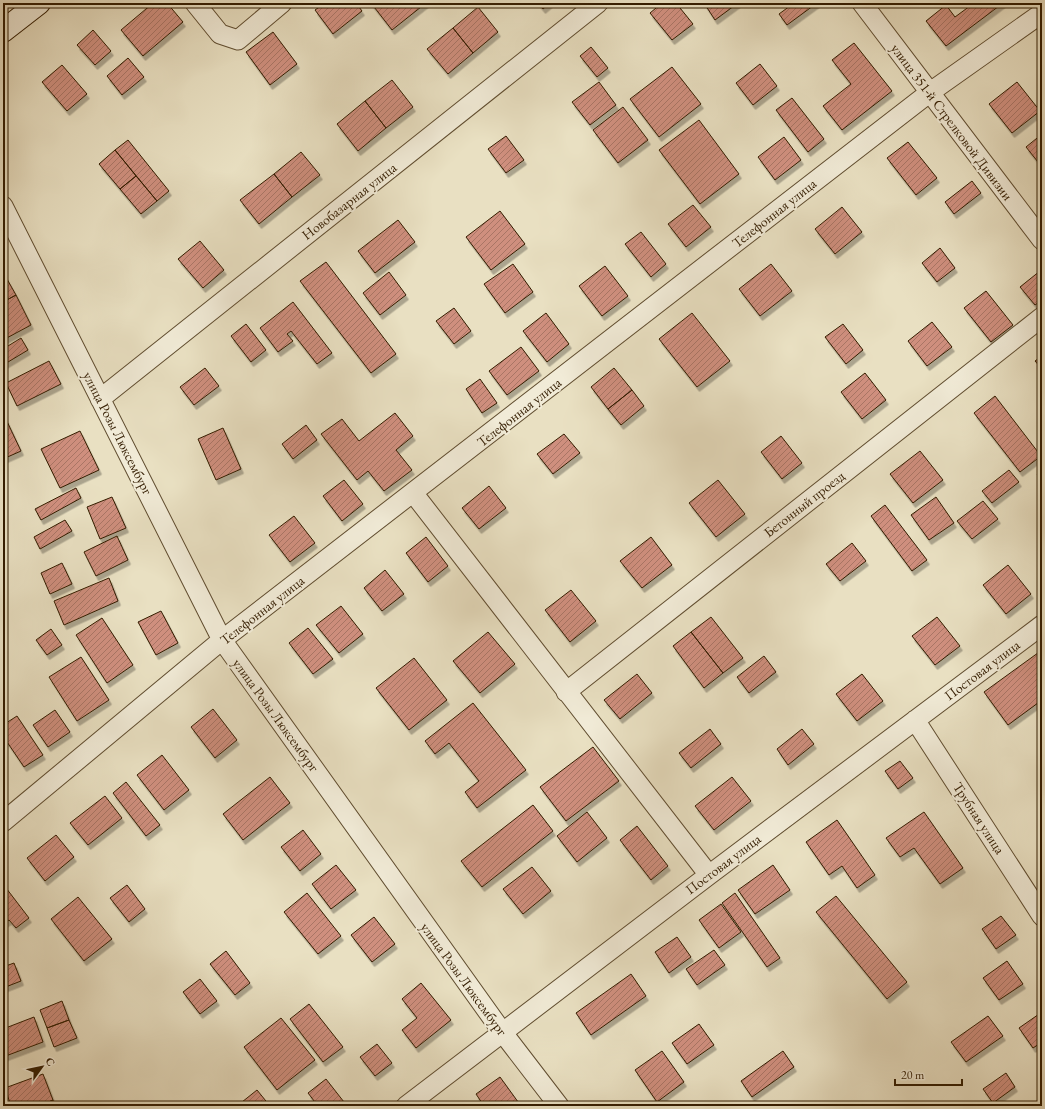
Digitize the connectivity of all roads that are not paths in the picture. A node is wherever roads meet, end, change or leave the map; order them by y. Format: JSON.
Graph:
{"nodes":[{"id":1,"x":39,"y":3,"type":"edge"},
{"id":2,"x":195,"y":3,"type":"edge"},
{"id":3,"x":282,"y":3,"type":"edge"},
{"id":4,"x":598,"y":3,"type":"edge"},
{"id":5,"x":862,"y":3,"type":"edge"},
{"id":6,"x":1042,"y":13,"type":"edge"},
{"id":7,"x":3,"y":31,"type":"edge"},
{"id":8,"x":929,"y":93,"type":"junction"},
{"id":9,"x":3,"y":206,"type":"edge"},
{"id":10,"x":1042,"y":240,"type":"edge"},
{"id":11,"x":1042,"y":317,"type":"edge"},
{"id":12,"x":100,"y":399,"type":"junction"},
{"id":13,"x":414,"y":494,"type":"junction"},
{"id":14,"x":1042,"y":625,"type":"edge"},
{"id":15,"x":222,"y":640,"type":"junction"},
{"id":16,"x":566,"y":692,"type":"junction"},
{"id":17,"x":915,"y":720,"type":"junction"},
{"id":18,"x":3,"y":822,"type":"edge"},
{"id":19,"x":709,"y":875,"type":"junction"},
{"id":20,"x":1042,"y":916,"type":"edge"},
{"id":21,"x":503,"y":1033,"type":"junction"},
{"id":22,"x":406,"y":1106,"type":"edge"},
{"id":23,"x":559,"y":1106,"type":"edge"}],
"edges":[{"from":1,"to":7,"type":"main road"},
{"from":2,"to":3,"type":"street"},
{"from":4,"to":12,"type":"street","name":"Новобазарная улица"},
{"from":5,"to":8,"type":"street","name":"улица 351-й Стрелковой Дивизии"},
{"from":6,"to":8,"type":"street","name":"Телефонная улица"},
{"from":8,"to":10,"type":"street","name":"улица 351-й Стрелковой Дивизии"},
{"from":8,"to":13,"type":"street","name":"Телефонная улица"},
{"from":9,"to":12,"type":"street","name":"улица Розы Люксембург"},
{"from":11,"to":16,"type":"street","name":"Бетонный проезд"},
{"from":12,"to":15,"type":"street","name":"улица Розы Люксембург"},
{"from":13,"to":15,"type":"street","name":"Телефонная улица"},
{"from":13,"to":16,"type":"street"},
{"from":14,"to":17,"type":"street","name":"Постовая улица"},
{"from":15,"to":18,"type":"street","name":"Телефонная улица"},
{"from":15,"to":21,"type":"street","name":"улица Розы Люксембург"},
{"from":16,"to":19,"type":"street"},
{"from":17,"to":19,"type":"street","name":"Постовая улица"},
{"from":17,"to":20,"type":"street","name":"Трубная улица"},
{"from":19,"to":21,"type":"street","name":"Постовая улица"},
{"from":21,"to":22,"type":"street","name":"Постовая улица"},
{"from":21,"to":23,"type":"street","name":"улица Розы Люксембург"}]}
